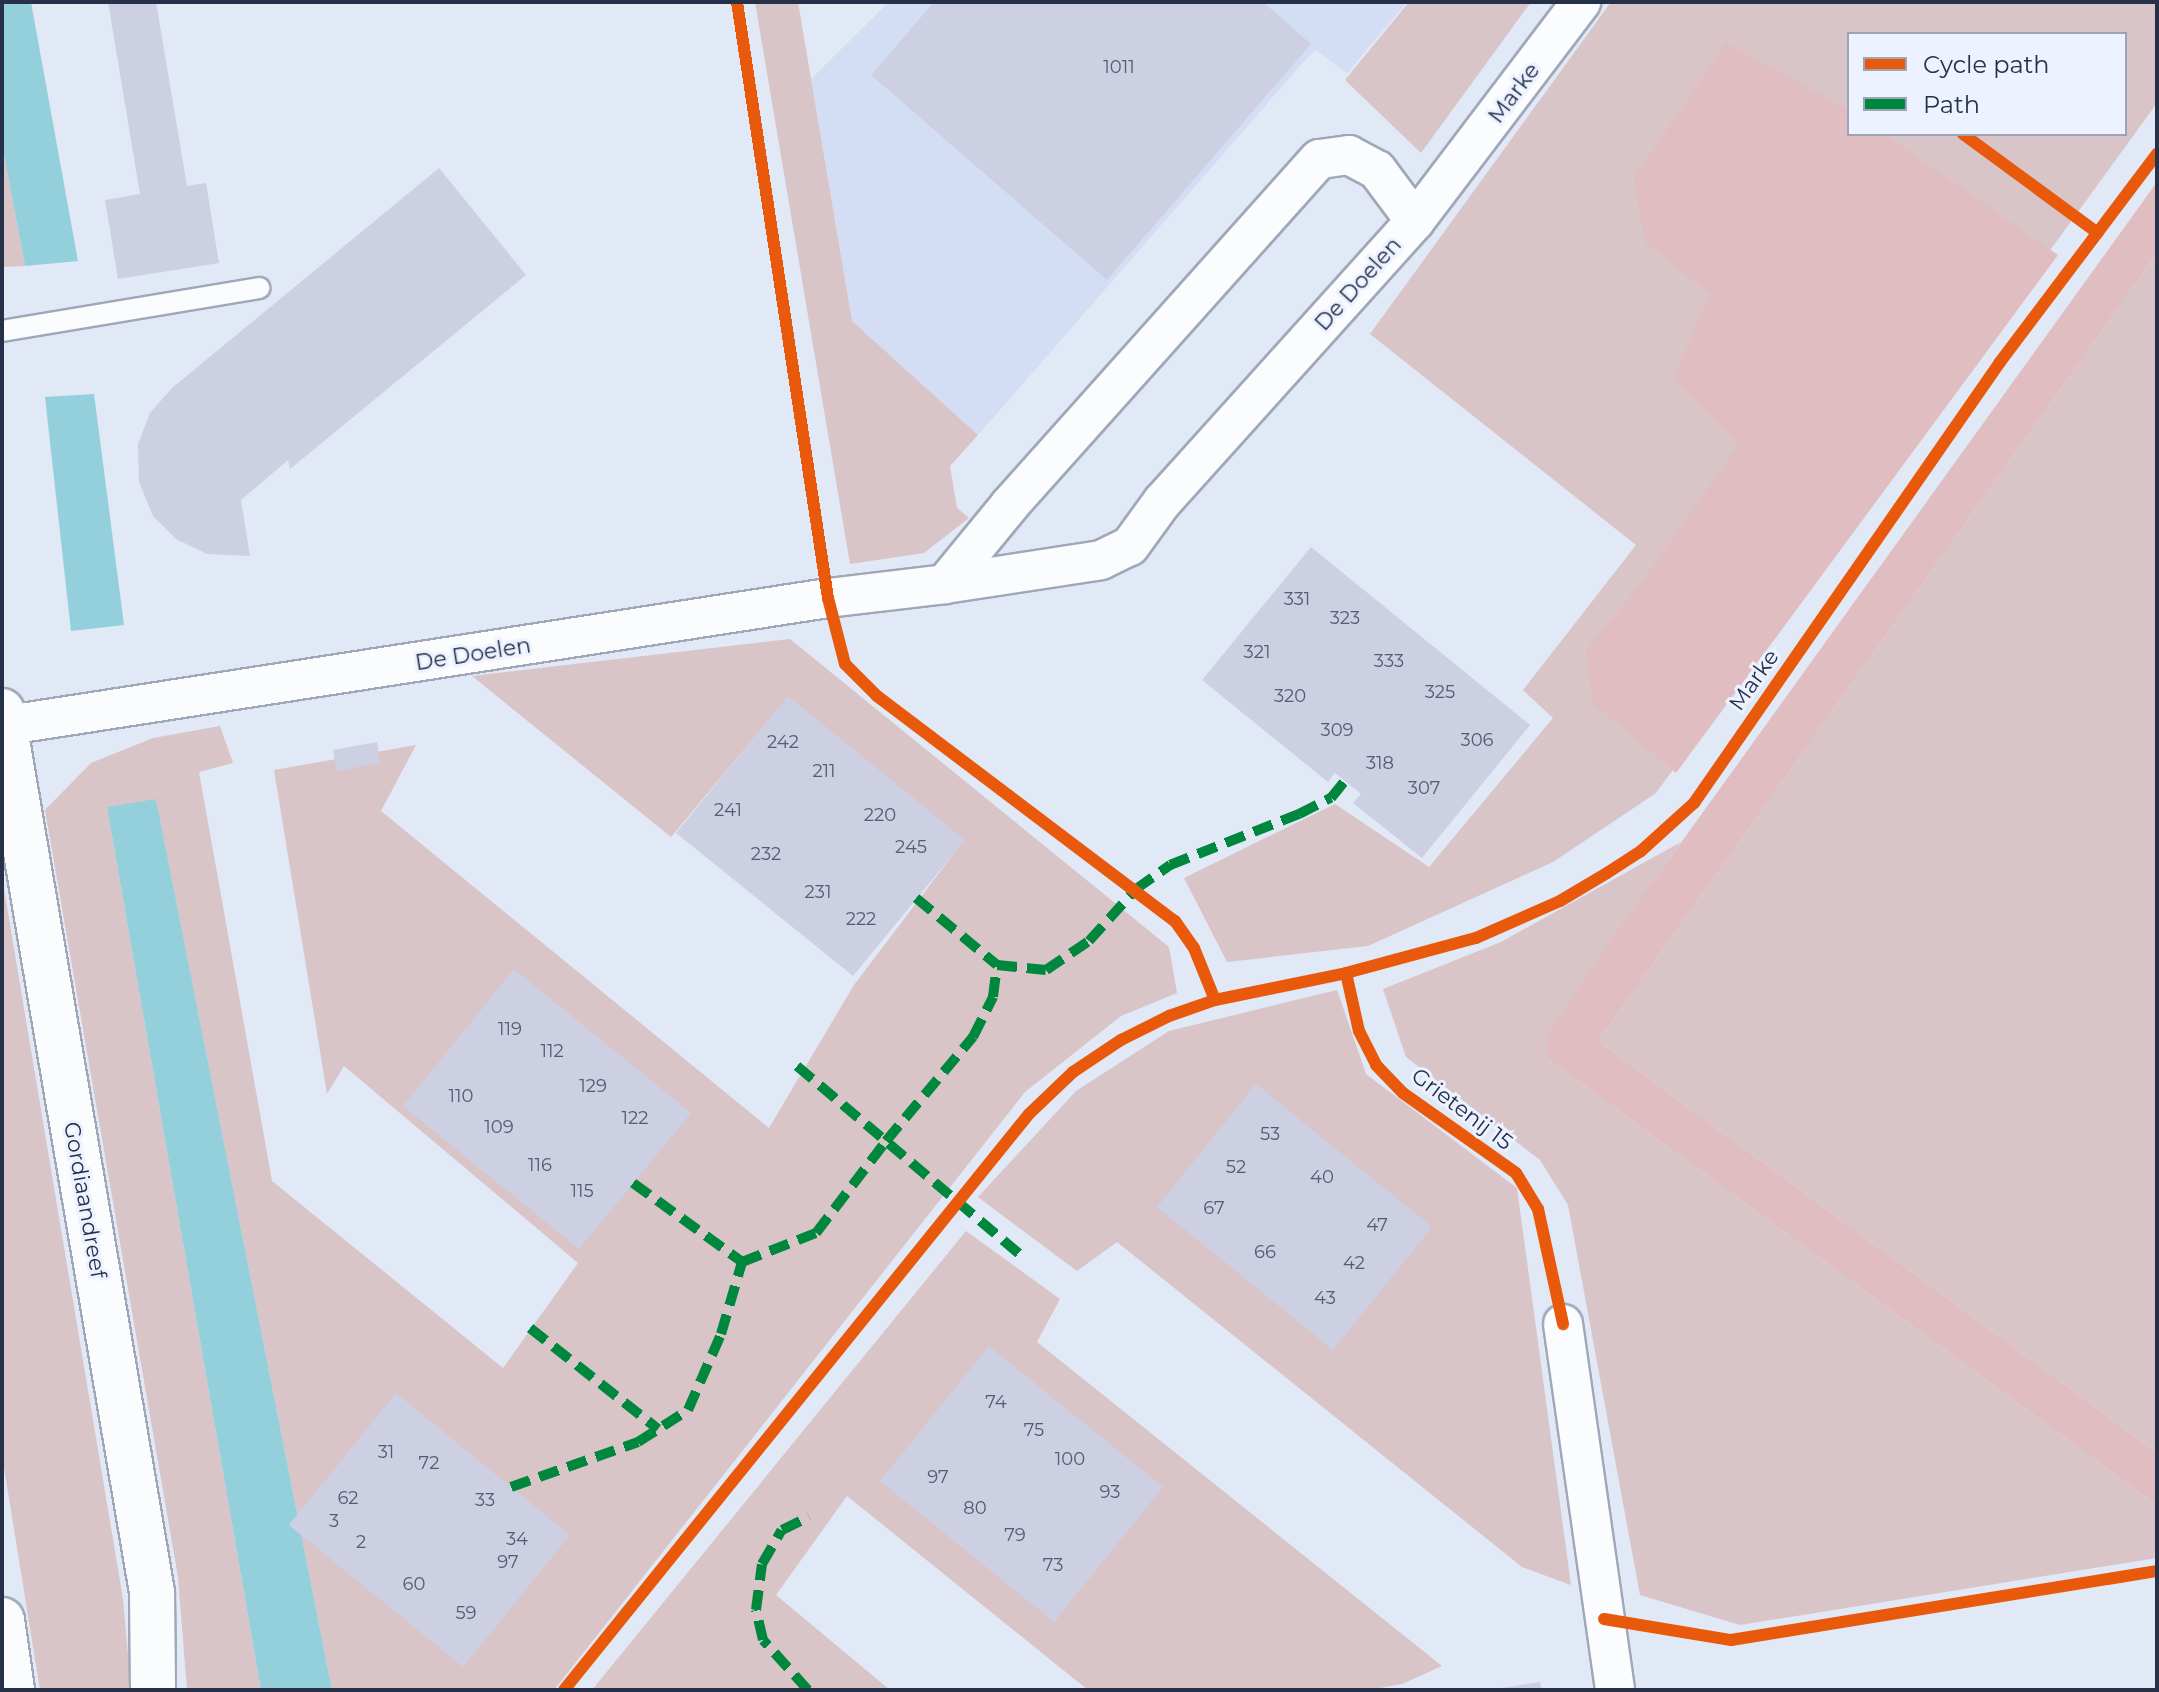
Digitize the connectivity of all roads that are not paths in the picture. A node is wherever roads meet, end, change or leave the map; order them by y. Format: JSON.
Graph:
{"nodes":[{"id":1,"x":1581,"y":2,"type":"edge"},
{"id":2,"x":1415,"y":221,"type":"junction"},
{"id":3,"x":259,"y":288,"type":"dead end"},
{"id":4,"x":2,"y":331,"type":"edge"},
{"id":5,"x":945,"y":584,"type":"junction"},
{"id":6,"x":3,"y":721,"type":"edge"},
{"id":7,"x":1563,"y":1324,"type":"dead end"},
{"id":8,"x":2,"y":1620,"type":"edge"},
{"id":9,"x":1614,"y":1688,"type":"edge"},
{"id":10,"x":12,"y":1690,"type":"edge"},
{"id":11,"x":153,"y":1690,"type":"edge"}],
"edges":[{"from":1,"to":2,"type":"street","name":"Marke"},
{"from":2,"to":5,"type":"street","name":"De Doelen"},
{"from":2,"to":5,"type":"street","name":"De Doelen"},
{"from":3,"to":4,"type":"lane"},
{"from":5,"to":6,"type":"street","name":"De Doelen"},
{"from":6,"to":11,"type":"main road","name":"Gordiaandreef"},
{"from":7,"to":9,"type":"street"},
{"from":8,"to":10,"type":"main road"}]}
